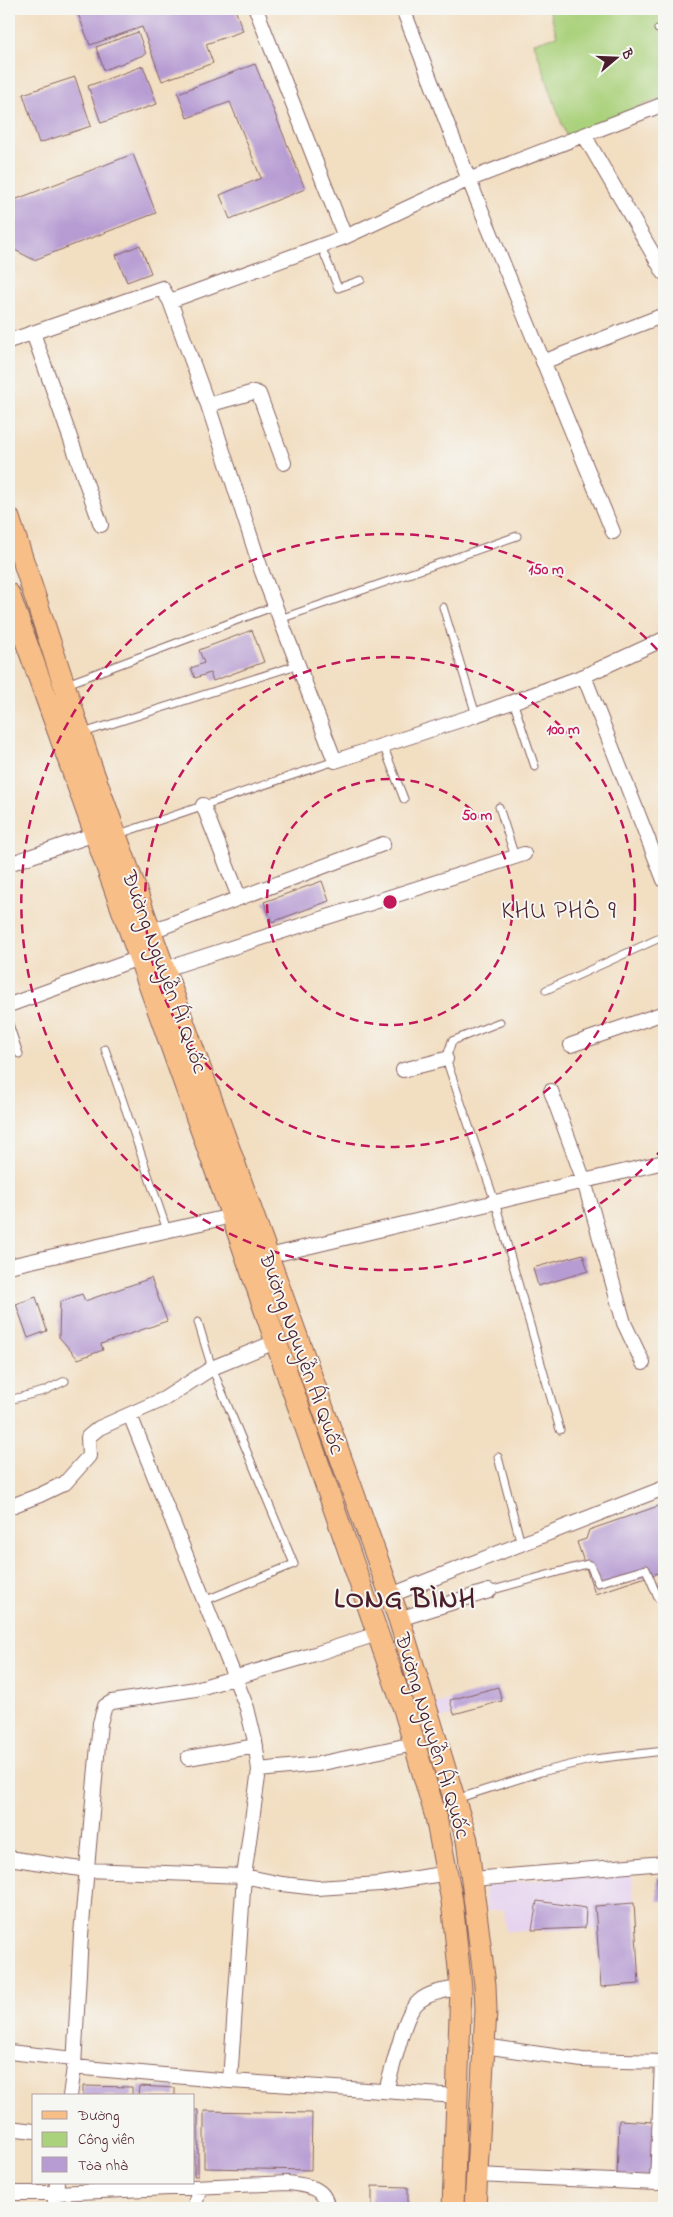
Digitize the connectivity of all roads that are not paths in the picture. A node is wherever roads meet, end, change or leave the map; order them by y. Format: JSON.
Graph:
{"nodes":[{"id":1,"x":256,"y":9,"type":"edge"},
{"id":2,"x":403,"y":9,"type":"edge"},
{"id":3,"x":664,"y":104,"type":"edge"},
{"id":4,"x":584,"y":135,"type":"junction"},
{"id":5,"x":469,"y":180,"type":"junction"},
{"id":6,"x":346,"y":237,"type":"junction"},
{"id":7,"x":320,"y":246,"type":"junction"},
{"id":8,"x":664,"y":273,"type":"edge"},
{"id":9,"x":361,"y":280,"type":"dead end"},
{"id":10,"x":170,"y":301,"type":"junction"},
{"id":11,"x":664,"y":315,"type":"edge"},
{"id":12,"x":33,"y":333,"type":"junction"},
{"id":13,"x":9,"y":341,"type":"edge"},
{"id":14,"x":543,"y":362,"type":"junction"},
{"id":15,"x":208,"y":405,"type":"junction"},
{"id":16,"x":284,"y":463,"type":"dead end"},
{"id":17,"x":9,"y":518,"type":"edge"},
{"id":18,"x":102,"y":524,"type":"dead end"},
{"id":19,"x":613,"y":532,"type":"dead end"},
{"id":20,"x":517,"y":536,"type":"dead end"},
{"id":21,"x":9,"y":594,"type":"edge"},
{"id":22,"x":443,"y":607,"type":"dead end"},
{"id":23,"x":277,"y":612,"type":"junction"},
{"id":24,"x":664,"y":639,"type":"edge"},
{"id":25,"x":297,"y":665,"type":"junction"},
{"id":26,"x":584,"y":676,"type":"junction"},
{"id":27,"x":64,"y":685,"type":"junction"},
{"id":28,"x":513,"y":701,"type":"junction"},
{"id":29,"x":476,"y":715,"type":"junction"},
{"id":30,"x":80,"y":733,"type":"junction"},
{"id":31,"x":383,"y":745,"type":"junction"},
{"id":32,"x":335,"y":760,"type":"junction"},
{"id":33,"x":535,"y":767,"type":"dead end"},
{"id":34,"x":404,"y":799,"type":"dead end"},
{"id":35,"x":203,"y":805,"type":"junction"},
{"id":36,"x":499,"y":806,"type":"dead end"},
{"id":37,"x":95,"y":834,"type":"junction"},
{"id":38,"x":116,"y":835,"type":"junction"},
{"id":39,"x":383,"y":844,"type":"dead end"},
{"id":40,"x":519,"y":855,"type":"joint"},
{"id":41,"x":9,"y":864,"type":"edge"},
{"id":42,"x":664,"y":880,"type":"edge"},
{"id":43,"x":239,"y":897,"type":"junction"},
{"id":44,"x":152,"y":931,"type":"junction"},
{"id":45,"x":664,"y":936,"type":"edge"},
{"id":46,"x":139,"y":958,"type":"junction"},
{"id":47,"x":165,"y":969,"type":"junction"},
{"id":48,"x":546,"y":990,"type":"dead end"},
{"id":49,"x":9,"y":1005,"type":"edge"},
{"id":50,"x":664,"y":1013,"type":"edge"},
{"id":51,"x":500,"y":1022,"type":"dead end"},
{"id":52,"x":9,"y":1024,"type":"edge"},
{"id":53,"x":571,"y":1045,"type":"dead end"},
{"id":54,"x":105,"y":1049,"type":"dead end"},
{"id":55,"x":19,"y":1054,"type":"dead end"},
{"id":56,"x":446,"y":1059,"type":"junction"},
{"id":57,"x":403,"y":1070,"type":"dead end"},
{"id":58,"x":551,"y":1091,"type":"dead end"},
{"id":59,"x":664,"y":1162,"type":"edge"},
{"id":60,"x":584,"y":1181,"type":"junction"},
{"id":61,"x":495,"y":1202,"type":"junction"},
{"id":62,"x":232,"y":1216,"type":"junction"},
{"id":63,"x":167,"y":1230,"type":"junction"},
{"id":64,"x":269,"y":1256,"type":"junction"},
{"id":65,"x":9,"y":1266,"type":"edge"},
{"id":66,"x":198,"y":1322,"type":"dead end"},
{"id":67,"x":275,"y":1342,"type":"junction"},
{"id":68,"x":642,"y":1363,"type":"dead end"},
{"id":69,"x":212,"y":1368,"type":"junction"},
{"id":70,"x":65,"y":1380,"type":"dead end"},
{"id":71,"x":9,"y":1400,"type":"edge"},
{"id":72,"x":130,"y":1415,"type":"junction"},
{"id":73,"x":560,"y":1430,"type":"dead end"},
{"id":74,"x":498,"y":1457,"type":"dead end"},
{"id":75,"x":664,"y":1488,"type":"edge"},
{"id":76,"x":9,"y":1507,"type":"edge"},
{"id":77,"x":521,"y":1544,"type":"junction"},
{"id":78,"x":489,"y":1591,"type":"joint"},
{"id":79,"x":391,"y":1595,"type":"junction"},
{"id":80,"x":204,"y":1601,"type":"junction"},
{"id":81,"x":664,"y":1601,"type":"edge"},
{"id":82,"x":367,"y":1604,"type":"junction"},
{"id":83,"x":399,"y":1619,"type":"junction"},
{"id":84,"x":377,"y":1634,"type":"junction"},
{"id":85,"x":234,"y":1677,"type":"junction"},
{"id":86,"x":414,"y":1744,"type":"junction"},
{"id":87,"x":256,"y":1746,"type":"junction"},
{"id":88,"x":664,"y":1750,"type":"edge"},
{"id":89,"x":188,"y":1758,"type":"dead end"},
{"id":90,"x":259,"y":1770,"type":"junction"},
{"id":91,"x":455,"y":1800,"type":"junction"},
{"id":92,"x":664,"y":1840,"type":"edge"},
{"id":93,"x":9,"y":1858,"type":"edge"},
{"id":94,"x":664,"y":1864,"type":"edge"},
{"id":95,"x":87,"y":1870,"type":"junction"},
{"id":96,"x":448,"y":1873,"type":"junction"},
{"id":97,"x":244,"y":1876,"type":"junction"},
{"id":98,"x":473,"y":1880,"type":"junction"},
{"id":99,"x":461,"y":1988,"type":"junction"},
{"id":100,"x":484,"y":2046,"type":"junction"},
{"id":101,"x":9,"y":2052,"type":"edge"},
{"id":102,"x":663,"y":2062,"type":"edge"},
{"id":103,"x":74,"y":2063,"type":"junction"},
{"id":104,"x":230,"y":2081,"type":"junction"},
{"id":105,"x":386,"y":2090,"type":"junction"},
{"id":106,"x":70,"y":2094,"type":"edge"},
{"id":107,"x":458,"y":2096,"type":"junction"},
{"id":108,"x":9,"y":2128,"type":"edge"},
{"id":109,"x":32,"y":2131,"type":"edge"},
{"id":110,"x":477,"y":2175,"type":"junction"},
{"id":111,"x":200,"y":2187,"type":"junction"},
{"id":112,"x":56,"y":2188,"type":"edge"},
{"id":113,"x":9,"y":2193,"type":"edge"},
{"id":114,"x":54,"y":2208,"type":"edge"},
{"id":115,"x":194,"y":2208,"type":"edge"},
{"id":116,"x":327,"y":2208,"type":"edge"},
{"id":117,"x":453,"y":2208,"type":"edge"},
{"id":118,"x":475,"y":2208,"type":"edge"}],
"edges":[{"from":1,"to":6,"type":"street"},
{"from":2,"to":5,"type":"street"},
{"from":3,"to":4,"type":"street"},
{"from":4,"to":5,"type":"street"},
{"from":4,"to":8,"type":"street"},
{"from":5,"to":6,"type":"street"},
{"from":5,"to":14,"type":"street"},
{"from":6,"to":7,"type":"street"},
{"from":7,"to":9,"type":"lane"},
{"from":7,"to":10,"type":"street"},
{"from":10,"to":12,"type":"street"},
{"from":10,"to":15,"type":"street"},
{"from":11,"to":14,"type":"street"},
{"from":12,"to":13,"type":"street"},
{"from":12,"to":18,"type":"street"},
{"from":14,"to":19,"type":"street"},
{"from":15,"to":16,"type":"street"},
{"from":15,"to":23,"type":"street"},
{"from":17,"to":27,"type":"main road","name":"Đường Nguyễn Ái Quốc"},
{"from":20,"to":23,"type":"lane"},
{"from":21,"to":37,"type":"main road","name":"Đường Nguyễn Ái Quốc"},
{"from":22,"to":29,"type":"lane"},
{"from":23,"to":25,"type":"street"},
{"from":23,"to":27,"type":"lane"},
{"from":24,"to":26,"type":"street"},
{"from":25,"to":30,"type":"lane"},
{"from":25,"to":32,"type":"street"},
{"from":26,"to":28,"type":"street"},
{"from":26,"to":42,"type":"street"},
{"from":27,"to":30,"type":"main road","name":"Đường Nguyễn Ái Quốc"},
{"from":28,"to":29,"type":"street"},
{"from":28,"to":33,"type":"lane"},
{"from":29,"to":31,"type":"street"},
{"from":30,"to":38,"type":"main road","name":"Đường Nguyễn Ái Quốc"},
{"from":31,"to":32,"type":"street"},
{"from":31,"to":34,"type":"lane"},
{"from":32,"to":35,"type":"lane"},
{"from":35,"to":38,"type":"lane"},
{"from":35,"to":43,"type":"street"},
{"from":36,"to":40,"type":"lane"},
{"from":37,"to":41,"type":"street"},
{"from":37,"to":46,"type":"main road","name":"Đường Nguyễn Ái Quốc"},
{"from":38,"to":44,"type":"main road","name":"Đường Nguyễn Ái Quốc"},
{"from":39,"to":43,"type":"street"},
{"from":40,"to":47,"type":"street"},
{"from":43,"to":44,"type":"street"},
{"from":44,"to":47,"type":"main road","name":"Đường Nguyễn Ái Quốc"},
{"from":45,"to":48,"type":"lane"},
{"from":46,"to":49,"type":"street"},
{"from":46,"to":62,"type":"main road","name":"Đường Nguyễn Ái Quốc"},
{"from":47,"to":64,"type":"main road","name":"Đường Nguyễn Ái Quốc"},
{"from":50,"to":53,"type":"street"},
{"from":51,"to":56,"type":"lane"},
{"from":52,"to":55,"type":"lane"},
{"from":54,"to":63,"type":"lane"},
{"from":56,"to":57,"type":"street"},
{"from":56,"to":61,"type":"lane"},
{"from":58,"to":60,"type":"street"},
{"from":59,"to":60,"type":"street"},
{"from":60,"to":61,"type":"street"},
{"from":60,"to":68,"type":"street"},
{"from":61,"to":64,"type":"street"},
{"from":61,"to":73,"type":"lane"},
{"from":62,"to":63,"type":"street"},
{"from":62,"to":67,"type":"main road","name":"Đường Nguyễn Ái Quốc"},
{"from":63,"to":65,"type":"street"},
{"from":64,"to":79,"type":"main road","name":"Đường Nguyễn Ái Quốc"},
{"from":66,"to":69,"type":"lane"},
{"from":67,"to":69,"type":"street"},
{"from":67,"to":82,"type":"main road","name":"Đường Nguyễn Ái Quốc"},
{"from":69,"to":72,"type":"street"},
{"from":69,"to":80,"type":"lane"},
{"from":70,"to":71,"type":"lane"},
{"from":72,"to":76,"type":"street"},
{"from":72,"to":80,"type":"street"},
{"from":74,"to":77,"type":"lane"},
{"from":75,"to":77,"type":"street"},
{"from":77,"to":79,"type":"street"},
{"from":78,"to":81,"type":"lane"},
{"from":78,"to":83,"type":"street"},
{"from":79,"to":82,"type":"main road"},
{"from":79,"to":83,"type":"main road","name":"Đường Nguyễn Ái Quốc"},
{"from":80,"to":85,"type":"street"},
{"from":82,"to":84,"type":"main road","name":"Đường Nguyễn Ái Quốc"},
{"from":83,"to":91,"type":"main road","name":"Đường Nguyễn Ái Quốc"},
{"from":84,"to":85,"type":"street"},
{"from":84,"to":86,"type":"main road","name":"Đường Nguyễn Ái Quốc"},
{"from":85,"to":87,"type":"street"},
{"from":85,"to":95,"type":"street"},
{"from":86,"to":90,"type":"street"},
{"from":86,"to":96,"type":"main road","name":"Đường Nguyễn Ái Quốc"},
{"from":87,"to":89,"type":"street"},
{"from":87,"to":90,"type":"street"},
{"from":88,"to":91,"type":"lane"},
{"from":90,"to":97,"type":"street"},
{"from":91,"to":98,"type":"main road","name":"Đường Nguyễn Ái Quốc"},
{"from":92,"to":94,"type":"lane"},
{"from":93,"to":95,"type":"street"},
{"from":94,"to":98,"type":"street"},
{"from":95,"to":97,"type":"street"},
{"from":95,"to":103,"type":"street"},
{"from":96,"to":97,"type":"street"},
{"from":96,"to":99,"type":"main road","name":"Đường Nguyễn Ái Quốc"},
{"from":97,"to":104,"type":"street"},
{"from":98,"to":100,"type":"main road","name":"Đường Nguyễn Ái Quốc"},
{"from":99,"to":105,"type":"street"},
{"from":99,"to":107,"type":"main road","name":"Đường Nguyễn Ái Quốc"},
{"from":100,"to":102,"type":"street"},
{"from":100,"to":110,"type":"main road","name":"Đường Nguyễn Ái Quốc"},
{"from":101,"to":103,"type":"street"},
{"from":102,"to":110,"type":"street"},
{"from":103,"to":104,"type":"street"},
{"from":103,"to":106,"type":"street"},
{"from":104,"to":105,"type":"street"},
{"from":105,"to":107,"type":"street"},
{"from":107,"to":117,"type":"main road","name":"Đường Nguyễn Ái Quốc"},
{"from":108,"to":109,"type":"street"},
{"from":110,"to":118,"type":"main road","name":"Đường Nguyễn Ái Quốc"},
{"from":111,"to":112,"type":"street"},
{"from":111,"to":115,"type":"street"},
{"from":111,"to":116,"type":"street"},
{"from":112,"to":113,"type":"street"},
{"from":112,"to":114,"type":"street"}]}
